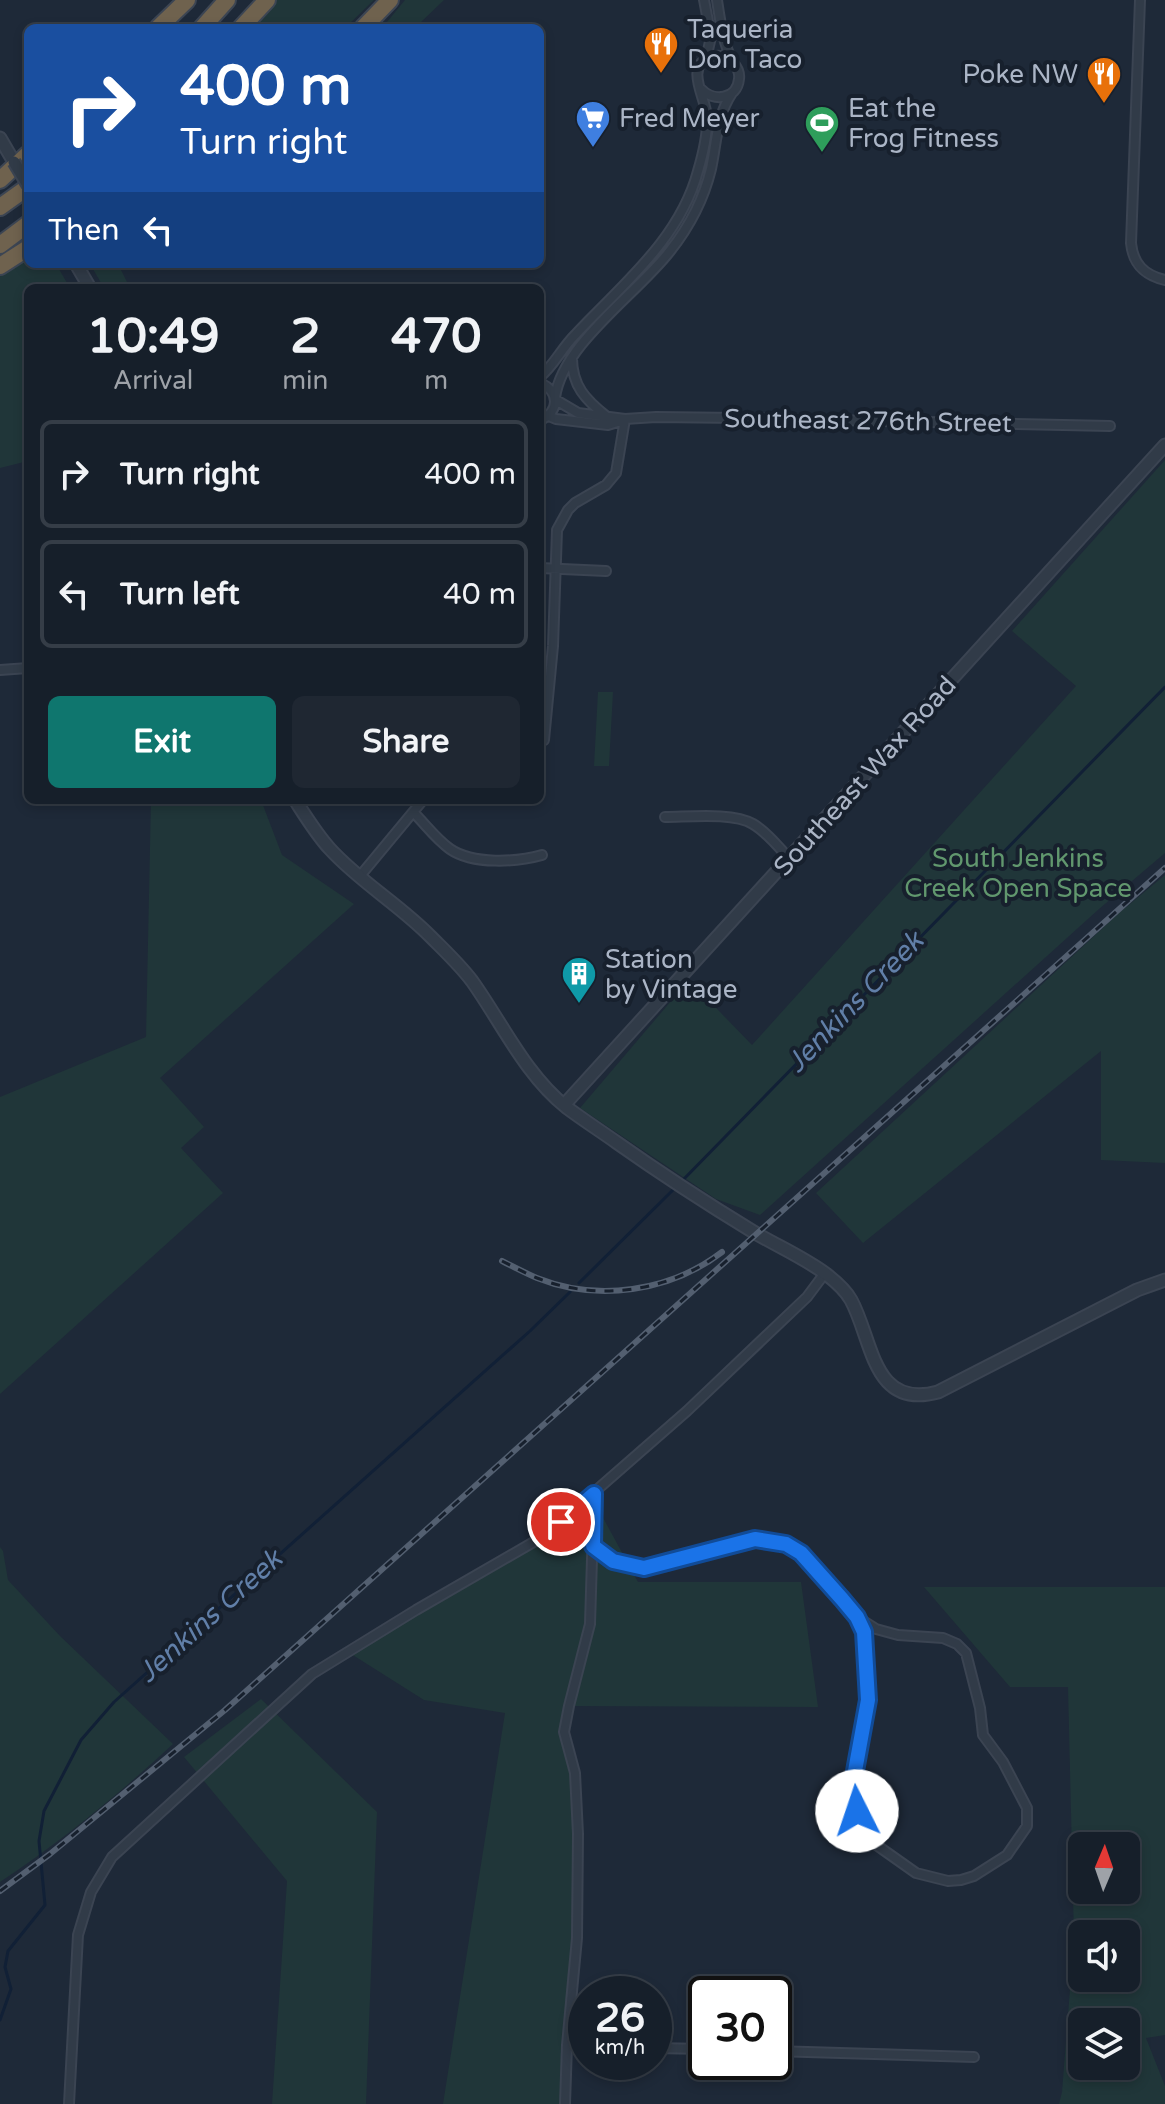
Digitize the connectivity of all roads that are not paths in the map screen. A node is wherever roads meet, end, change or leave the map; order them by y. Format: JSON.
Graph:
{"nodes":[{"id":1,"x":187,"y":0,"type":"edge"},
{"id":2,"x":227,"y":0,"type":"edge"},
{"id":3,"x":267,"y":0,"type":"edge"},
{"id":4,"x":390,"y":0,"type":"edge"},
{"id":5,"x":704,"y":0,"type":"edge"},
{"id":6,"x":717,"y":0,"type":"edge"},
{"id":7,"x":1140,"y":0,"type":"edge"},
{"id":8,"x":162,"y":24,"type":"edge"},
{"id":9,"x":206,"y":24,"type":"edge"},
{"id":10,"x":245,"y":24,"type":"edge"},
{"id":11,"x":367,"y":24,"type":"edge"},
{"id":12,"x":706,"y":59,"type":"junction"},
{"id":13,"x":733,"y":61,"type":"junction"},
{"id":14,"x":701,"y":89,"type":"junction"},
{"id":15,"x":732,"y":93,"type":"junction"},
{"id":16,"x":0,"y":138,"type":"edge"},
{"id":17,"x":24,"y":158,"type":"edge"},
{"id":18,"x":24,"y":179,"type":"edge"},
{"id":19,"x":0,"y":180,"type":"edge"},
{"id":20,"x":24,"y":189,"type":"edge"},
{"id":21,"x":0,"y":207,"type":"edge"},
{"id":22,"x":24,"y":227,"type":"edge"},
{"id":23,"x":0,"y":245,"type":"edge"},
{"id":24,"x":24,"y":251,"type":"edge"},
{"id":25,"x":0,"y":266,"type":"edge"},
{"id":26,"x":1165,"y":280,"type":"edge"},
{"id":27,"x":572,"y":357,"type":"junction"},
{"id":28,"x":544,"y":375,"type":"edge"},
{"id":29,"x":544,"y":383,"type":"edge"},
{"id":30,"x":556,"y":399,"type":"junction"},
{"id":31,"x":607,"y":416,"type":"junction"},
{"id":32,"x":544,"y":419,"type":"edge"},
{"id":33,"x":625,"y":419,"type":"junction"},
{"id":34,"x":1110,"y":426,"type":"dead end"},
{"id":35,"x":1165,"y":445,"type":"edge"},
{"id":36,"x":544,"y":568,"type":"edge"},
{"id":37,"x":557,"y":568,"type":"junction"},
{"id":38,"x":606,"y":571,"type":"dead end"},
{"id":39,"x":24,"y":668,"type":"edge"},
{"id":40,"x":0,"y":670,"type":"edge"},
{"id":41,"x":544,"y":740,"type":"dead end"},
{"id":42,"x":298,"y":804,"type":"edge"},
{"id":43,"x":420,"y":804,"type":"edge"},
{"id":44,"x":414,"y":813,"type":"junction"},
{"id":45,"x":665,"y":817,"type":"dead end"},
{"id":46,"x":542,"y":855,"type":"dead end"},
{"id":47,"x":790,"y":859,"type":"junction"},
{"id":48,"x":360,"y":876,"type":"junction"},
{"id":49,"x":564,"y":1105,"type":"junction"},
{"id":50,"x":825,"y":1273,"type":"junction"},
{"id":51,"x":1165,"y":1280,"type":"edge"},
{"id":52,"x":594,"y":1494,"type":"junction"},
{"id":53,"x":593,"y":1546,"type":"junction"},
{"id":54,"x":857,"y":1617,"type":"junction"},
{"id":55,"x":567,"y":2045,"type":"joint"},
{"id":56,"x":792,"y":2052,"type":"edge"},
{"id":57,"x":974,"y":2057,"type":"dead end"},
{"id":58,"x":69,"y":2104,"type":"edge"},
{"id":59,"x":565,"y":2104,"type":"edge"}],
"edges":[{"from":1,"to":8,"type":"highway"},
{"from":2,"to":9,"type":"highway"},
{"from":3,"to":10,"type":"highway"},
{"from":4,"to":11,"type":"highway"},
{"from":5,"to":12,"type":"street"},
{"from":6,"to":13,"type":"street"},
{"from":7,"to":26,"type":"street"},
{"from":12,"to":13,"type":"street"},
{"from":12,"to":14,"type":"street"},
{"from":13,"to":15,"type":"street"},
{"from":14,"to":15,"type":"street"},
{"from":14,"to":28,"type":"street"},
{"from":15,"to":27,"type":"street"},
{"from":16,"to":18,"type":"street","bridge":true},
{"from":17,"to":19,"type":"highway"},
{"from":20,"to":21,"type":"highway"},
{"from":22,"to":23,"type":"highway"},
{"from":24,"to":25,"type":"highway"},
{"from":27,"to":30,"type":"street"},
{"from":27,"to":31,"type":"street"},
{"from":29,"to":30,"type":"street"},
{"from":30,"to":31,"type":"street","name":"Southeast 276th Street"},
{"from":30,"to":32,"type":"street"},
{"from":31,"to":33,"type":"street","name":"Southeast 276th Street"},
{"from":32,"to":33,"type":"street","name":"Southeast 276th Street"},
{"from":33,"to":34,"type":"street","name":"Southeast 276th Street"},
{"from":33,"to":37,"type":"street"},
{"from":35,"to":47,"type":"street","name":"Southeast Wax Road"},
{"from":36,"to":37,"type":"street"},
{"from":37,"to":38,"type":"street"},
{"from":37,"to":41,"type":"street"},
{"from":39,"to":40,"type":"street"},
{"from":42,"to":48,"type":"street"},
{"from":43,"to":44,"type":"street"},
{"from":44,"to":46,"type":"street"},
{"from":44,"to":48,"type":"street"},
{"from":45,"to":47,"type":"street"},
{"from":47,"to":49,"type":"street","name":"Southeast Wax Road"},
{"from":48,"to":49,"type":"street"},
{"from":49,"to":50,"type":"street"},
{"from":50,"to":51,"type":"street"},
{"from":50,"to":52,"type":"street"},
{"from":52,"to":53,"type":"street"},
{"from":52,"to":58,"type":"street"},
{"from":53,"to":54,"type":"street"},
{"from":53,"to":55,"type":"street"},
{"from":54,"to":54,"type":"street"},
{"from":55,"to":59,"type":"street"},
{"from":56,"to":57,"type":"street"}]}
